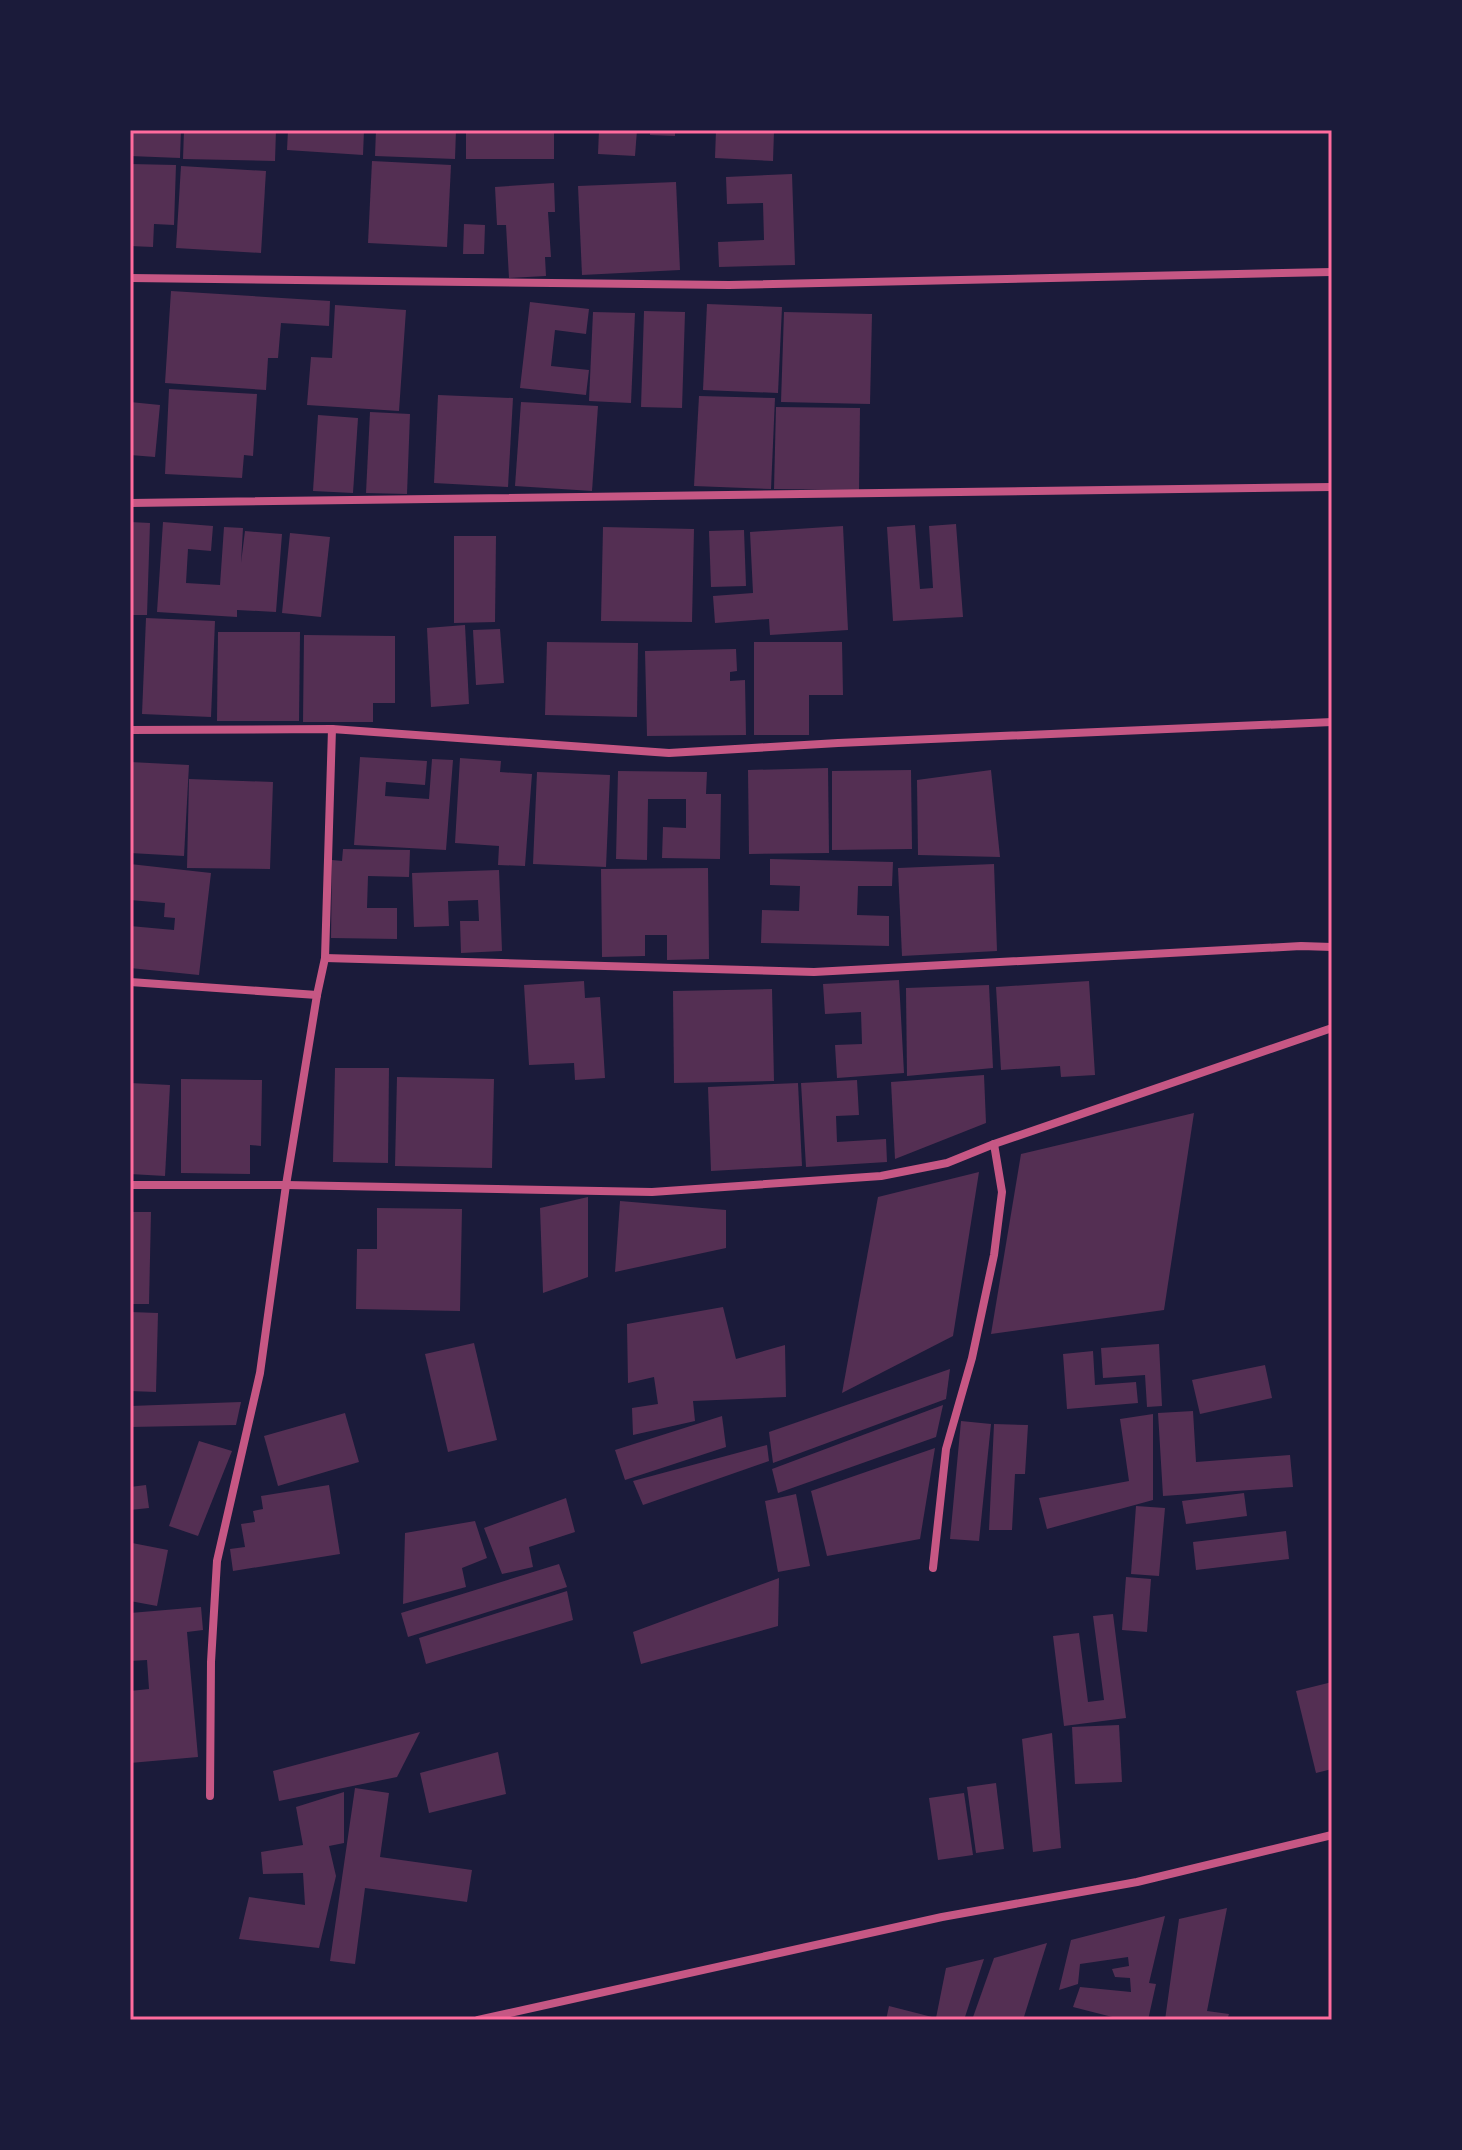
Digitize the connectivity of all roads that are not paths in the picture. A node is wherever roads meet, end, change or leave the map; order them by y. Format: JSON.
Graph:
{"nodes":[{"id":1,"x":1332,"y":272,"type":"edge"},
{"id":2,"x":130,"y":278,"type":"edge"},
{"id":3,"x":1332,"y":487,"type":"edge"},
{"id":4,"x":130,"y":503,"type":"edge"},
{"id":5,"x":1332,"y":722,"type":"edge"},
{"id":6,"x":332,"y":729,"type":"junction"},
{"id":7,"x":130,"y":730,"type":"edge"},
{"id":8,"x":1332,"y":947,"type":"edge"},
{"id":9,"x":325,"y":958,"type":"junction"},
{"id":10,"x":130,"y":982,"type":"edge"},
{"id":11,"x":317,"y":995,"type":"junction"},
{"id":12,"x":1332,"y":1028,"type":"edge"},
{"id":13,"x":994,"y":1144,"type":"junction"},
{"id":14,"x":130,"y":1185,"type":"edge"},
{"id":15,"x":286,"y":1185,"type":"junction"},
{"id":16,"x":933,"y":1568,"type":"dead end"},
{"id":17,"x":210,"y":1796,"type":"dead end"},
{"id":18,"x":1332,"y":1835,"type":"edge"},
{"id":19,"x":478,"y":2020,"type":"edge"}],
"edges":[{"from":1,"to":2,"type":"street"},
{"from":3,"to":4,"type":"street"},
{"from":5,"to":6,"type":"street"},
{"from":6,"to":7,"type":"street"},
{"from":6,"to":9,"type":"street"},
{"from":8,"to":9,"type":"street"},
{"from":9,"to":11,"type":"street"},
{"from":10,"to":11,"type":"street"},
{"from":11,"to":15,"type":"street"},
{"from":12,"to":13,"type":"street"},
{"from":13,"to":15,"type":"street"},
{"from":13,"to":16,"type":"street"},
{"from":14,"to":15,"type":"street"},
{"from":15,"to":17,"type":"street"},
{"from":18,"to":19,"type":"street"}]}
